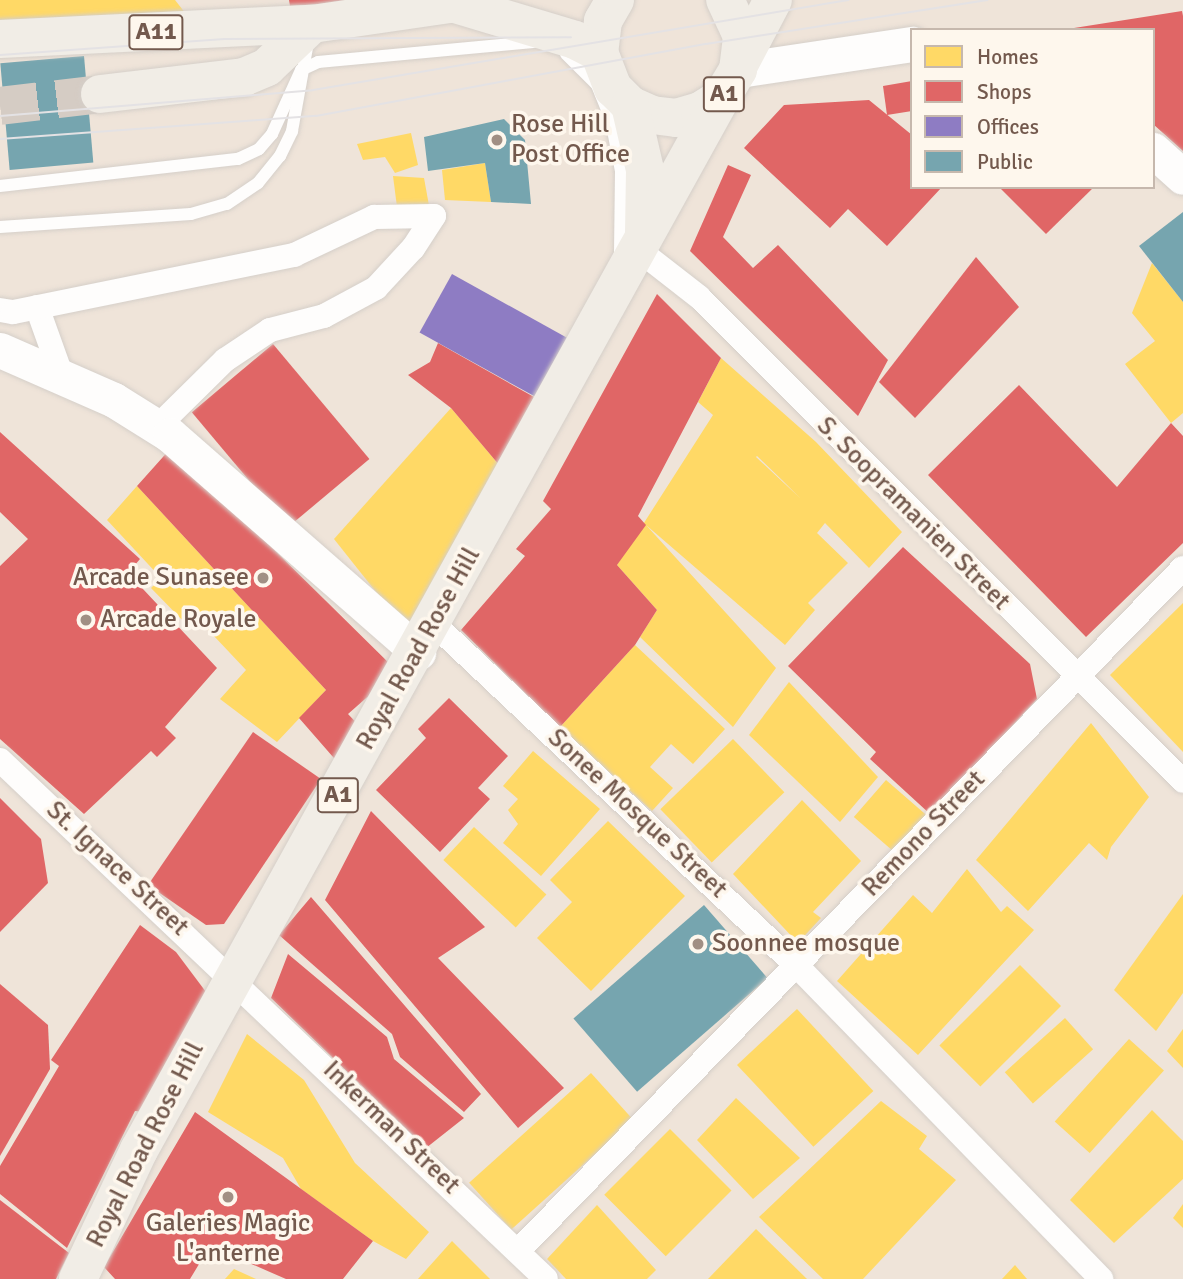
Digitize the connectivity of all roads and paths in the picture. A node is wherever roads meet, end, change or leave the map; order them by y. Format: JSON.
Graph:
{"nodes":[{"id":1,"x":615,"y":0,"type":"edge"},
{"id":2,"x":725,"y":0,"type":"edge"},
{"id":3,"x":773,"y":0,"type":"edge"},
{"id":4,"x":465,"y":1,"type":"edge"},
{"id":5,"x":312,"y":24,"type":"junction"},
{"id":6,"x":0,"y":39,"type":"edge"},
{"id":7,"x":910,"y":44,"type":"edge"},
{"id":8,"x":599,"y":52,"type":"junction"},
{"id":9,"x":301,"y":70,"type":"junction"},
{"id":10,"x":733,"y":77,"type":"junction"},
{"id":11,"x":100,"y":94,"type":"tunnel mouth"},
{"id":12,"x":630,"y":104,"type":"junction"},
{"id":13,"x":1155,"y":152,"type":"edge"},
{"id":14,"x":1183,"y":177,"type":"edge"},
{"id":15,"x":0,"y":186,"type":"edge"},
{"id":16,"x":0,"y":227,"type":"edge"},
{"id":17,"x":642,"y":246,"type":"junction"},
{"id":18,"x":37,"y":307,"type":"junction"},
{"id":19,"x":0,"y":310,"type":"edge"},
{"id":20,"x":603,"y":315,"type":"junction"},
{"id":21,"x":0,"y":349,"type":"edge"},
{"id":22,"x":62,"y":377,"type":"junction"},
{"id":23,"x":157,"y":427,"type":"junction"},
{"id":24,"x":1183,"y":569,"type":"edge"},
{"id":25,"x":426,"y":638,"type":"junction"},
{"id":26,"x":1075,"y":678,"type":"junction"},
{"id":27,"x":0,"y":760,"type":"edge"},
{"id":28,"x":1183,"y":781,"type":"edge"},
{"id":29,"x":796,"y":965,"type":"junction"},
{"id":30,"x":235,"y":979,"type":"junction"},
{"id":31,"x":518,"y":1251,"type":"junction"},
{"id":32,"x":78,"y":1279,"type":"edge"},
{"id":33,"x":546,"y":1279,"type":"edge"},
{"id":34,"x":1101,"y":1279,"type":"edge"}],
"edges":[{"from":1,"to":8,"type":"main road"},
{"from":2,"to":10,"type":"main road","number":"A1"},
{"from":3,"to":10,"type":"main road","name":"Royal Road Rose Hill","number":"A1"},
{"from":4,"to":5,"type":"main road","number":"A11"},
{"from":4,"to":8,"type":"main road","number":"A11"},
{"from":5,"to":6,"type":"main road","number":"A11"},
{"from":5,"to":9,"type":"lane"},
{"from":5,"to":11,"type":"main road","number":"A11"},
{"from":7,"to":10,"type":"street"},
{"from":8,"to":12,"type":"main road","number":"A1"},
{"from":9,"to":15,"type":"lane"},
{"from":9,"to":16,"type":"lane"},
{"from":9,"to":20,"type":"lane"},
{"from":10,"to":12,"type":"main road","number":"A1"},
{"from":10,"to":17,"type":"main road","name":"Royal Road Rose Hill","number":"A1"},
{"from":12,"to":17,"type":"main road","name":"Royal Road Rose Hill","number":"A1"},
{"from":13,"to":14,"type":"street"},
{"from":17,"to":20,"type":"main road","name":"Royal Road Rose Hill","number":"A1"},
{"from":17,"to":26,"type":"street","name":"S. Soopramanien Street"},
{"from":18,"to":19,"type":"street"},
{"from":18,"to":22,"type":"street"},
{"from":18,"to":23,"type":"street"},
{"from":20,"to":25,"type":"main road","name":"Royal Road Rose Hill","number":"A1"},
{"from":21,"to":22,"type":"street"},
{"from":22,"to":23,"type":"street"},
{"from":23,"to":25,"type":"street"},
{"from":24,"to":26,"type":"street","name":"Remono Street"},
{"from":25,"to":29,"type":"street","name":"Sonee Mosque Street"},
{"from":25,"to":30,"type":"main road","name":"Royal Road Rose Hill","number":"A1"},
{"from":26,"to":28,"type":"street","name":"S. Soopramanien Street"},
{"from":26,"to":29,"type":"street","name":"Remono Street"},
{"from":27,"to":30,"type":"street","name":"St. Ignace Street"},
{"from":29,"to":31,"type":"street","name":"Remono Street"},
{"from":29,"to":34,"type":"street","name":"Sonee Mosque Street"},
{"from":30,"to":31,"type":"street","name":"Inkerman Street"},
{"from":30,"to":32,"type":"main road","name":"Royal Road Rose Hill","number":"A1"},
{"from":31,"to":33,"type":"street","name":"Inkerman Street"}]}
